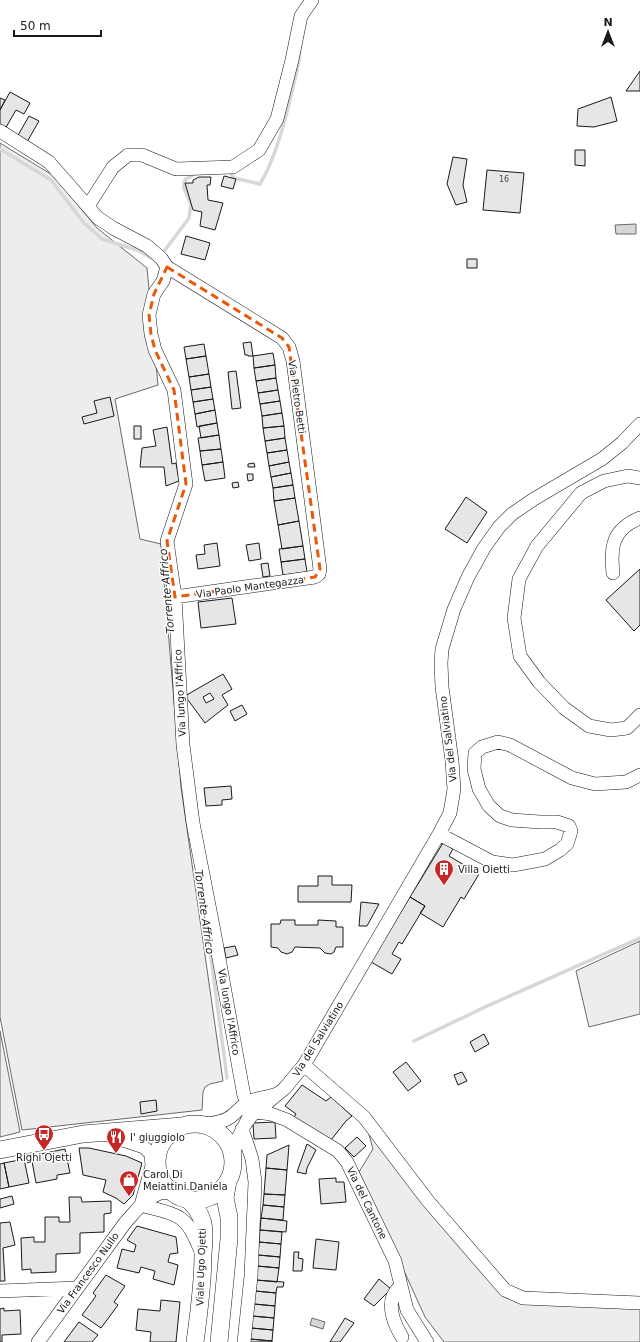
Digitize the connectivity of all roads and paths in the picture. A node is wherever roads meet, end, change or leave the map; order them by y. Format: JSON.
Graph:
{"nodes":[{"id":1,"x":312,"y":0,"type":"edge"},
{"id":2,"x":0,"y":131,"type":"edge"},
{"id":3,"x":88,"y":206,"type":"junction"},
{"id":4,"x":166,"y":267,"type":"junction"},
{"id":5,"x":640,"y":424,"type":"edge"},
{"id":6,"x":640,"y":478,"type":"edge"},
{"id":7,"x":640,"y":518,"type":"edge"},
{"id":8,"x":320,"y":569,"type":"joint"},
{"id":9,"x":613,"y":573,"type":"dead end"},
{"id":10,"x":174,"y":598,"type":"junction"},
{"id":11,"x":640,"y":715,"type":"edge"},
{"id":12,"x":640,"y":775,"type":"edge"},
{"id":13,"x":439,"y":834,"type":"junction"},
{"id":14,"x":304,"y":1065,"type":"junction"},
{"id":15,"x":252,"y":1107,"type":"junction"},
{"id":16,"x":192,"y":1125,"type":"junction"},
{"id":17,"x":244,"y":1125,"type":"junction"},
{"id":18,"x":135,"y":1129,"type":"junction"},
{"id":19,"x":93,"y":1133,"type":"junction"},
{"id":20,"x":0,"y":1150,"type":"edge"},
{"id":21,"x":156,"y":1154,"type":"junction"},
{"id":22,"x":233,"y":1158,"type":"junction"},
{"id":23,"x":160,"y":1175,"type":"junction"},
{"id":24,"x":228,"y":1181,"type":"junction"},
{"id":25,"x":179,"y":1195,"type":"junction"},
{"id":26,"x":145,"y":1202,"type":"junction"},
{"id":27,"x":203,"y":1257,"type":"junction"},
{"id":28,"x":401,"y":1285,"type":"junction"},
{"id":29,"x":77,"y":1288,"type":"junction"},
{"id":30,"x":0,"y":1291,"type":"edge"},
{"id":31,"x":640,"y":1303,"type":"edge"},
{"id":32,"x":402,"y":1337,"type":"dead end"},
{"id":33,"x":38,"y":1342,"type":"edge"},
{"id":34,"x":195,"y":1342,"type":"edge"},
{"id":35,"x":220,"y":1342,"type":"edge"},
{"id":36,"x":244,"y":1342,"type":"edge"},
{"id":37,"x":427,"y":1342,"type":"edge"}],
"edges":[{"from":1,"to":3,"type":"street"},
{"from":2,"to":3,"type":"street"},
{"from":3,"to":4,"type":"street"},
{"from":4,"to":8,"type":"street","name":"Via Pietro Betti"},
{"from":4,"to":10,"type":"street","name":"Via lungo l'Affrico"},
{"from":5,"to":13,"type":"street","name":"Via del Salviatino"},
{"from":6,"to":11,"type":"street"},
{"from":7,"to":9,"type":"street"},
{"from":8,"to":10,"type":"street","name":"Via Paolo Mantegazza"},
{"from":10,"to":15,"type":"street","name":"Via lungo l'Affrico"},
{"from":12,"to":13,"type":"street"},
{"from":13,"to":14,"type":"street","name":"Via del Salviatino"},
{"from":14,"to":15,"type":"street","name":"Via del Salviatino"},
{"from":14,"to":31,"type":"street"},
{"from":15,"to":16,"type":"street"},
{"from":15,"to":17,"type":"street","name":"Via del Salviatino"},
{"from":15,"to":28,"type":"street","name":"Via del Cantone"},
{"from":16,"to":18,"type":"main road"},
{"from":16,"to":21,"type":"main road"},
{"from":16,"to":22,"type":"main road"},
{"from":17,"to":22,"type":"street"},
{"from":17,"to":36,"type":"street"},
{"from":18,"to":19,"type":"main road"},
{"from":18,"to":21,"type":"main road"},
{"from":19,"to":20,"type":"main road"},
{"from":19,"to":21,"type":"street"},
{"from":21,"to":23,"type":"main road"},
{"from":21,"to":26,"type":"street","name":"Via Francesco Nullo"},
{"from":22,"to":24,"type":"main road"},
{"from":23,"to":25,"type":"main road"},
{"from":23,"to":26,"type":"street","name":"Via Francesco Nullo"},
{"from":24,"to":25,"type":"main road"},
{"from":24,"to":35,"type":"main road"},
{"from":25,"to":26,"type":"street"},
{"from":25,"to":27,"type":"main road","name":"Viale Ugo Ojetti"},
{"from":26,"to":27,"type":"street"},
{"from":26,"to":29,"type":"street","name":"Via Francesco Nullo"},
{"from":27,"to":34,"type":"main road","name":"Viale Ugo Ojetti"},
{"from":28,"to":32,"type":"street"},
{"from":28,"to":37,"type":"street","name":"Via del Cantone"},
{"from":29,"to":30,"type":"street"},
{"from":29,"to":33,"type":"street","name":"Via Francesco Nullo"}]}
